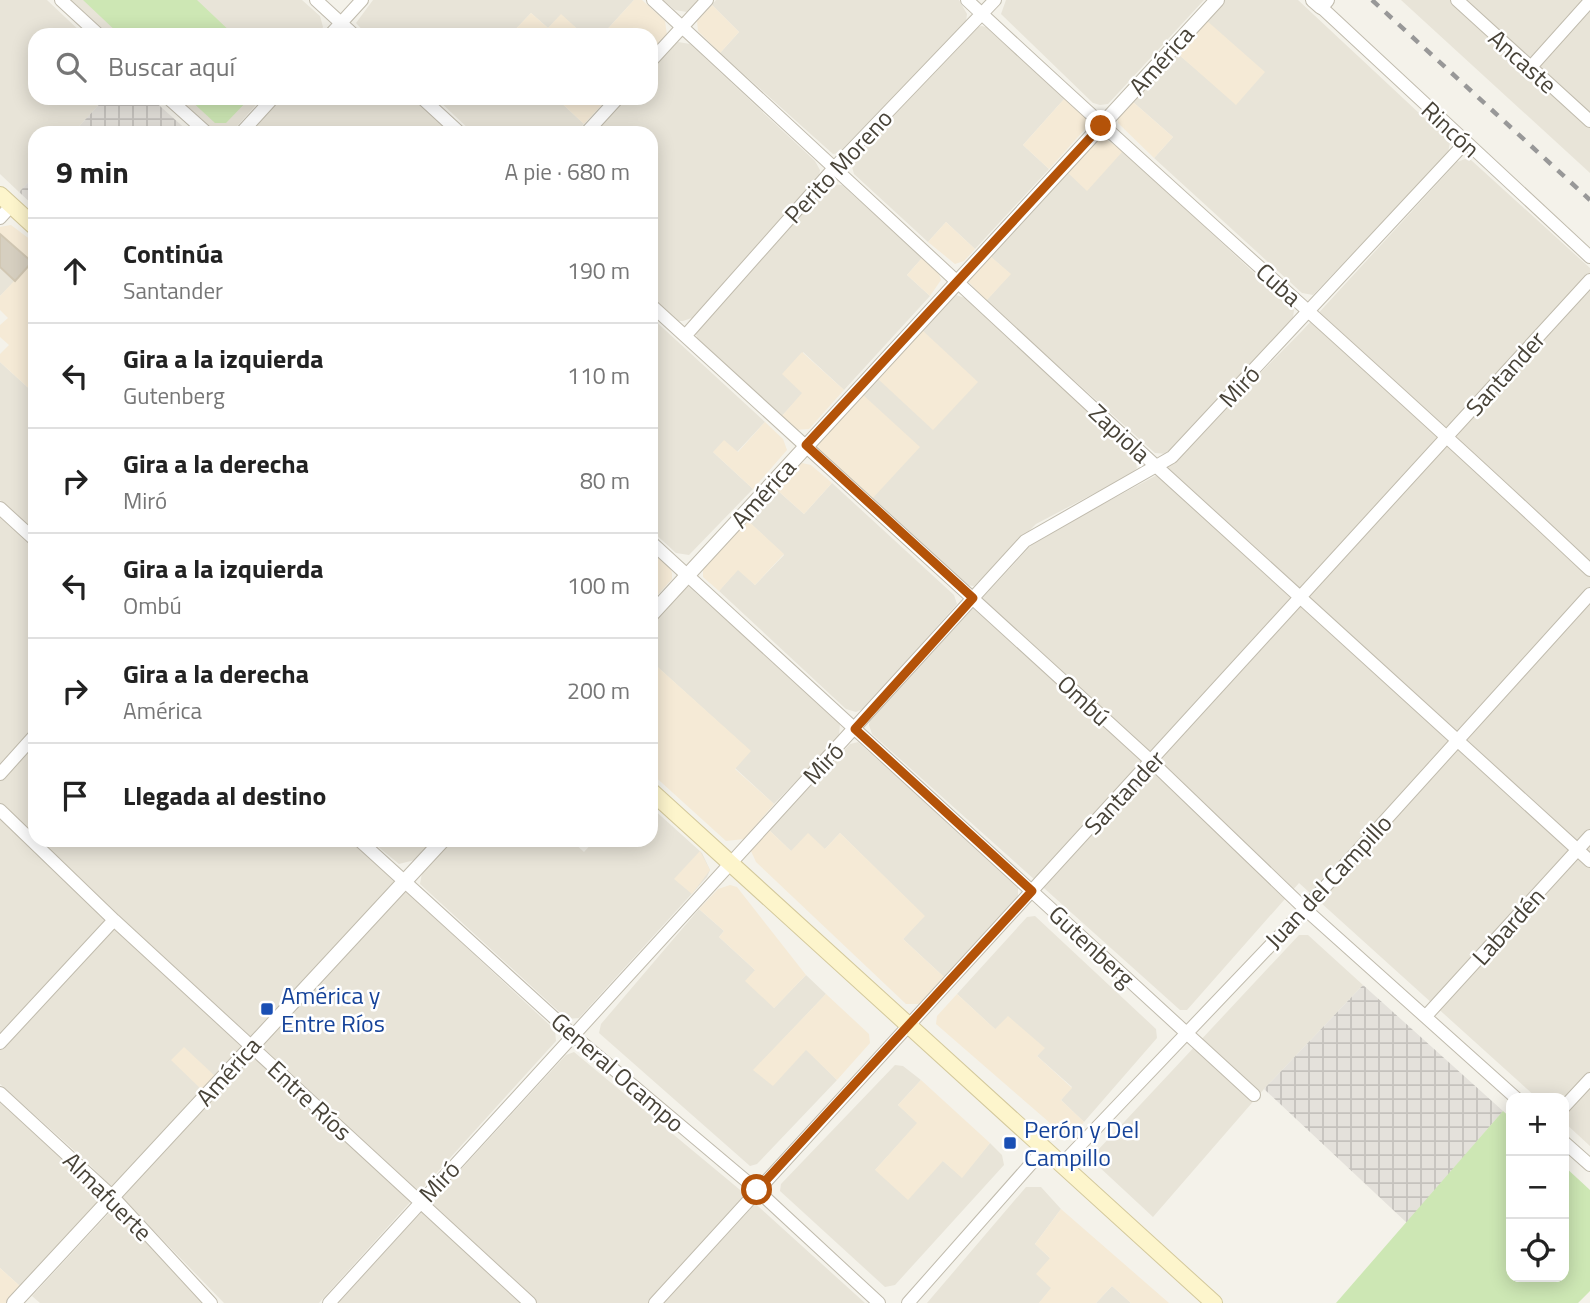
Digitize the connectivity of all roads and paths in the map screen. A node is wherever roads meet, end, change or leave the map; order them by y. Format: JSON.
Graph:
{"nodes":[{"id":1,"x":61,"y":0,"type":"edge"},
{"id":2,"x":316,"y":0,"type":"edge"},
{"id":3,"x":362,"y":0,"type":"edge"},
{"id":4,"x":653,"y":0,"type":"edge"},
{"id":5,"x":707,"y":0,"type":"edge"},
{"id":6,"x":967,"y":0,"type":"edge"},
{"id":7,"x":995,"y":0,"type":"edge"},
{"id":8,"x":1217,"y":0,"type":"edge"},
{"id":9,"x":1457,"y":0,"type":"edge"},
{"id":10,"x":1590,"y":1,"type":"edge"},
{"id":11,"x":1320,"y":2,"type":"edge"},
{"id":12,"x":981,"y":14,"type":"junction"},
{"id":13,"x":341,"y":23,"type":"junction"},
{"id":14,"x":682,"y":27,"type":"junction"},
{"id":15,"x":91,"y":28,"type":"edge"},
{"id":16,"x":336,"y":28,"type":"edge"},
{"id":17,"x":346,"y":28,"type":"edge"},
{"id":18,"x":658,"y":53,"type":"edge"},
{"id":19,"x":1530,"y":68,"type":"junction"},
{"id":20,"x":176,"y":105,"type":"edge"},
{"id":21,"x":267,"y":105,"type":"edge"},
{"id":22,"x":430,"y":105,"type":"edge"},
{"id":23,"x":612,"y":105,"type":"edge"},
{"id":24,"x":1590,"y":121,"type":"edge"},
{"id":25,"x":199,"y":126,"type":"edge"},
{"id":26,"x":247,"y":126,"type":"edge"},
{"id":27,"x":452,"y":126,"type":"edge"},
{"id":28,"x":592,"y":126,"type":"edge"},
{"id":29,"x":1101,"y":126,"type":"junction"},
{"id":30,"x":1465,"y":143,"type":"junction"},
{"id":31,"x":835,"y":167,"type":"junction"},
{"id":32,"x":4,"y":206,"type":"edge"},
{"id":33,"x":28,"y":222,"type":"edge"},
{"id":34,"x":1590,"y":257,"type":"edge"},
{"id":35,"x":1590,"y":280,"type":"edge"},
{"id":36,"x":956,"y":282,"type":"junction"},
{"id":37,"x":1310,"y":310,"type":"junction"},
{"id":38,"x":658,"y":311,"type":"edge"},
{"id":39,"x":686,"y":335,"type":"junction"},
{"id":40,"x":1448,"y":436,"type":"junction"},
{"id":41,"x":806,"y":445,"type":"junction"},
{"id":42,"x":1157,"y":467,"type":"junction"},
{"id":43,"x":0,"y":508,"type":"edge"},
{"id":44,"x":28,"y":534,"type":"edge"},
{"id":45,"x":658,"y":548,"type":"edge"},
{"id":46,"x":1590,"y":570,"type":"edge"},
{"id":47,"x":687,"y":575,"type":"junction"},
{"id":48,"x":1590,"y":594,"type":"edge"},
{"id":49,"x":973,"y":598,"type":"junction"},
{"id":50,"x":1302,"y":598,"type":"junction"},
{"id":51,"x":658,"y":607,"type":"edge"},
{"id":52,"x":855,"y":729,"type":"junction"},
{"id":53,"x":1458,"y":740,"type":"junction"},
{"id":54,"x":28,"y":744,"type":"edge"},
{"id":55,"x":1152,"y":762,"type":"junction"},
{"id":56,"x":0,"y":774,"type":"edge"},
{"id":57,"x":658,"y":797,"type":"edge"},
{"id":58,"x":0,"y":810,"type":"edge"},
{"id":59,"x":1590,"y":836,"type":"edge"},
{"id":60,"x":28,"y":837,"type":"edge"},
{"id":61,"x":38,"y":847,"type":"edge"},
{"id":62,"x":367,"y":847,"type":"edge"},
{"id":63,"x":436,"y":847,"type":"edge"},
{"id":64,"x":1578,"y":849,"type":"junction"},
{"id":65,"x":1590,"y":861,"type":"edge"},
{"id":66,"x":731,"y":863,"type":"junction"},
{"id":67,"x":404,"y":881,"type":"junction"},
{"id":68,"x":1032,"y":891,"type":"junction"},
{"id":69,"x":1305,"y":909,"type":"junction"},
{"id":70,"x":114,"y":920,"type":"junction"},
{"id":71,"x":1426,"y":1016,"type":"junction"},
{"id":72,"x":909,"y":1025,"type":"junction"},
{"id":73,"x":1184,"y":1033,"type":"junction"},
{"id":74,"x":573,"y":1035,"type":"junction"},
{"id":75,"x":0,"y":1042,"type":"edge"},
{"id":76,"x":251,"y":1045,"type":"junction"},
{"id":77,"x":1590,"y":1079,"type":"edge"},
{"id":78,"x":0,"y":1093,"type":"edge"},
{"id":79,"x":1511,"y":1093,"type":"edge"},
{"id":80,"x":1254,"y":1095,"type":"dead end"},
{"id":81,"x":1569,"y":1102,"type":"edge"},
{"id":82,"x":1569,"y":1147,"type":"edge"},
{"id":83,"x":1044,"y":1149,"type":"junction"},
{"id":84,"x":1062,"y":1164,"type":"junction"},
{"id":85,"x":1590,"y":1166,"type":"edge"},
{"id":86,"x":757,"y":1190,"type":"junction"},
{"id":87,"x":114,"y":1198,"type":"junction"},
{"id":88,"x":419,"y":1202,"type":"junction"},
{"id":89,"x":1209,"y":1302,"type":"edge"},
{"id":90,"x":14,"y":1303,"type":"edge"},
{"id":91,"x":211,"y":1303,"type":"edge"},
{"id":92,"x":329,"y":1303,"type":"edge"},
{"id":93,"x":530,"y":1303,"type":"edge"},
{"id":94,"x":655,"y":1303,"type":"edge"},
{"id":95,"x":879,"y":1303,"type":"edge"},
{"id":96,"x":908,"y":1303,"type":"edge"}],
"edges":[{"from":1,"to":15,"type":"street"},
{"from":2,"to":13,"type":"street"},
{"from":3,"to":13,"type":"street"},
{"from":4,"to":14,"type":"street","name":"Zapiola"},
{"from":5,"to":14,"type":"street"},
{"from":6,"to":12,"type":"street","name":"Cuba"},
{"from":7,"to":12,"type":"street","name":"Perito Moreno"},
{"from":8,"to":29,"type":"street","name":"América"},
{"from":9,"to":19,"type":"street","name":"Ancaste"},
{"from":10,"to":19,"type":"street"},
{"from":11,"to":30,"type":"street","name":"Rincón"},
{"from":12,"to":29,"type":"street","name":"Cuba"},
{"from":12,"to":31,"type":"street","name":"Perito Moreno"},
{"from":13,"to":16,"type":"street"},
{"from":13,"to":17,"type":"street"},
{"from":14,"to":18,"type":"street"},
{"from":14,"to":31,"type":"street","name":"Zapiola"},
{"from":19,"to":24,"type":"street","name":"Ancaste"},
{"from":20,"to":25,"type":"street"},
{"from":21,"to":26,"type":"street"},
{"from":22,"to":27,"type":"street"},
{"from":23,"to":28,"type":"street"},
{"from":29,"to":36,"type":"street","name":"América"},
{"from":29,"to":37,"type":"street","name":"Cuba"},
{"from":30,"to":34,"type":"street","name":"Rincón"},
{"from":30,"to":37,"type":"street","name":"Miró"},
{"from":31,"to":36,"type":"street","name":"Zapiola"},
{"from":31,"to":39,"type":"street","name":"Perito Moreno"},
{"from":32,"to":33,"type":"main road"},
{"from":35,"to":40,"type":"street","name":"Santander"},
{"from":36,"to":41,"type":"street","name":"América"},
{"from":36,"to":42,"type":"street","name":"Zapiola"},
{"from":37,"to":40,"type":"street","name":"Cuba"},
{"from":37,"to":42,"type":"street","name":"Miró"},
{"from":38,"to":39,"type":"street","name":"Ombú"},
{"from":39,"to":41,"type":"street","name":"Ombú"},
{"from":40,"to":46,"type":"street","name":"Cuba"},
{"from":40,"to":50,"type":"street","name":"Santander"},
{"from":41,"to":47,"type":"street","name":"América"},
{"from":41,"to":49,"type":"street","name":"Ombú"},
{"from":42,"to":49,"type":"street","name":"Miró"},
{"from":42,"to":50,"type":"street","name":"Zapiola"},
{"from":43,"to":44,"type":"street"},
{"from":45,"to":47,"type":"street","name":"Gutenberg"},
{"from":47,"to":51,"type":"street","name":"América"},
{"from":47,"to":52,"type":"street","name":"Gutenberg"},
{"from":48,"to":53,"type":"street","name":"Juan del Campillo"},
{"from":49,"to":52,"type":"street","name":"Miró"},
{"from":49,"to":55,"type":"street","name":"Ombú"},
{"from":50,"to":53,"type":"street","name":"Zapiola"},
{"from":50,"to":55,"type":"street","name":"Santander"},
{"from":52,"to":66,"type":"street","name":"Miró"},
{"from":52,"to":68,"type":"street","name":"Gutenberg"},
{"from":53,"to":64,"type":"street","name":"Zapiola"},
{"from":53,"to":69,"type":"street","name":"Juan del Campillo"},
{"from":54,"to":56,"type":"street"},
{"from":55,"to":68,"type":"street","name":"Santander"},
{"from":55,"to":69,"type":"street","name":"Ombú"},
{"from":57,"to":66,"type":"main road"},
{"from":58,"to":60,"type":"street","name":"Entre Ríos"},
{"from":59,"to":64,"type":"street","name":"Labardén"},
{"from":61,"to":70,"type":"street","name":"Entre Ríos"},
{"from":62,"to":67,"type":"street","name":"General Ocampo"},
{"from":63,"to":67,"type":"street","name":"América"},
{"from":64,"to":65,"type":"street","name":"Zapiola"},
{"from":64,"to":71,"type":"street","name":"Labardén"},
{"from":66,"to":72,"type":"main road"},
{"from":66,"to":74,"type":"street","name":"Miró"},
{"from":67,"to":74,"type":"street","name":"General Ocampo"},
{"from":67,"to":76,"type":"street","name":"América"},
{"from":68,"to":72,"type":"street","name":"Santander"},
{"from":68,"to":73,"type":"street","name":"Gutenberg"},
{"from":69,"to":71,"type":"street","name":"Ombú"},
{"from":69,"to":73,"type":"street","name":"Juan del Campillo"},
{"from":70,"to":75,"type":"street"},
{"from":70,"to":76,"type":"street","name":"Entre Ríos"},
{"from":71,"to":79,"type":"street","name":"Ombú"},
{"from":72,"to":83,"type":"main road"},
{"from":72,"to":86,"type":"street","name":"Santander"},
{"from":73,"to":80,"type":"street","name":"Gutenberg"},
{"from":73,"to":84,"type":"street","name":"Juan del Campillo"},
{"from":74,"to":86,"type":"street","name":"General Ocampo"},
{"from":74,"to":88,"type":"street","name":"Miró"},
{"from":76,"to":87,"type":"street","name":"América"},
{"from":76,"to":88,"type":"street","name":"Entre Ríos"},
{"from":77,"to":81,"type":"street"},
{"from":78,"to":87,"type":"street","name":"Almafuerte"},
{"from":82,"to":85,"type":"street"},
{"from":83,"to":84,"type":"main road"},
{"from":83,"to":96,"type":"street"},
{"from":84,"to":89,"type":"main road"},
{"from":86,"to":94,"type":"street","name":"Santander"},
{"from":86,"to":95,"type":"street","name":"General Ocampo"},
{"from":87,"to":90,"type":"street","name":"América"},
{"from":87,"to":91,"type":"street","name":"Almafuerte"},
{"from":88,"to":92,"type":"street","name":"Miró"},
{"from":88,"to":93,"type":"street","name":"Entre Ríos"}]}
